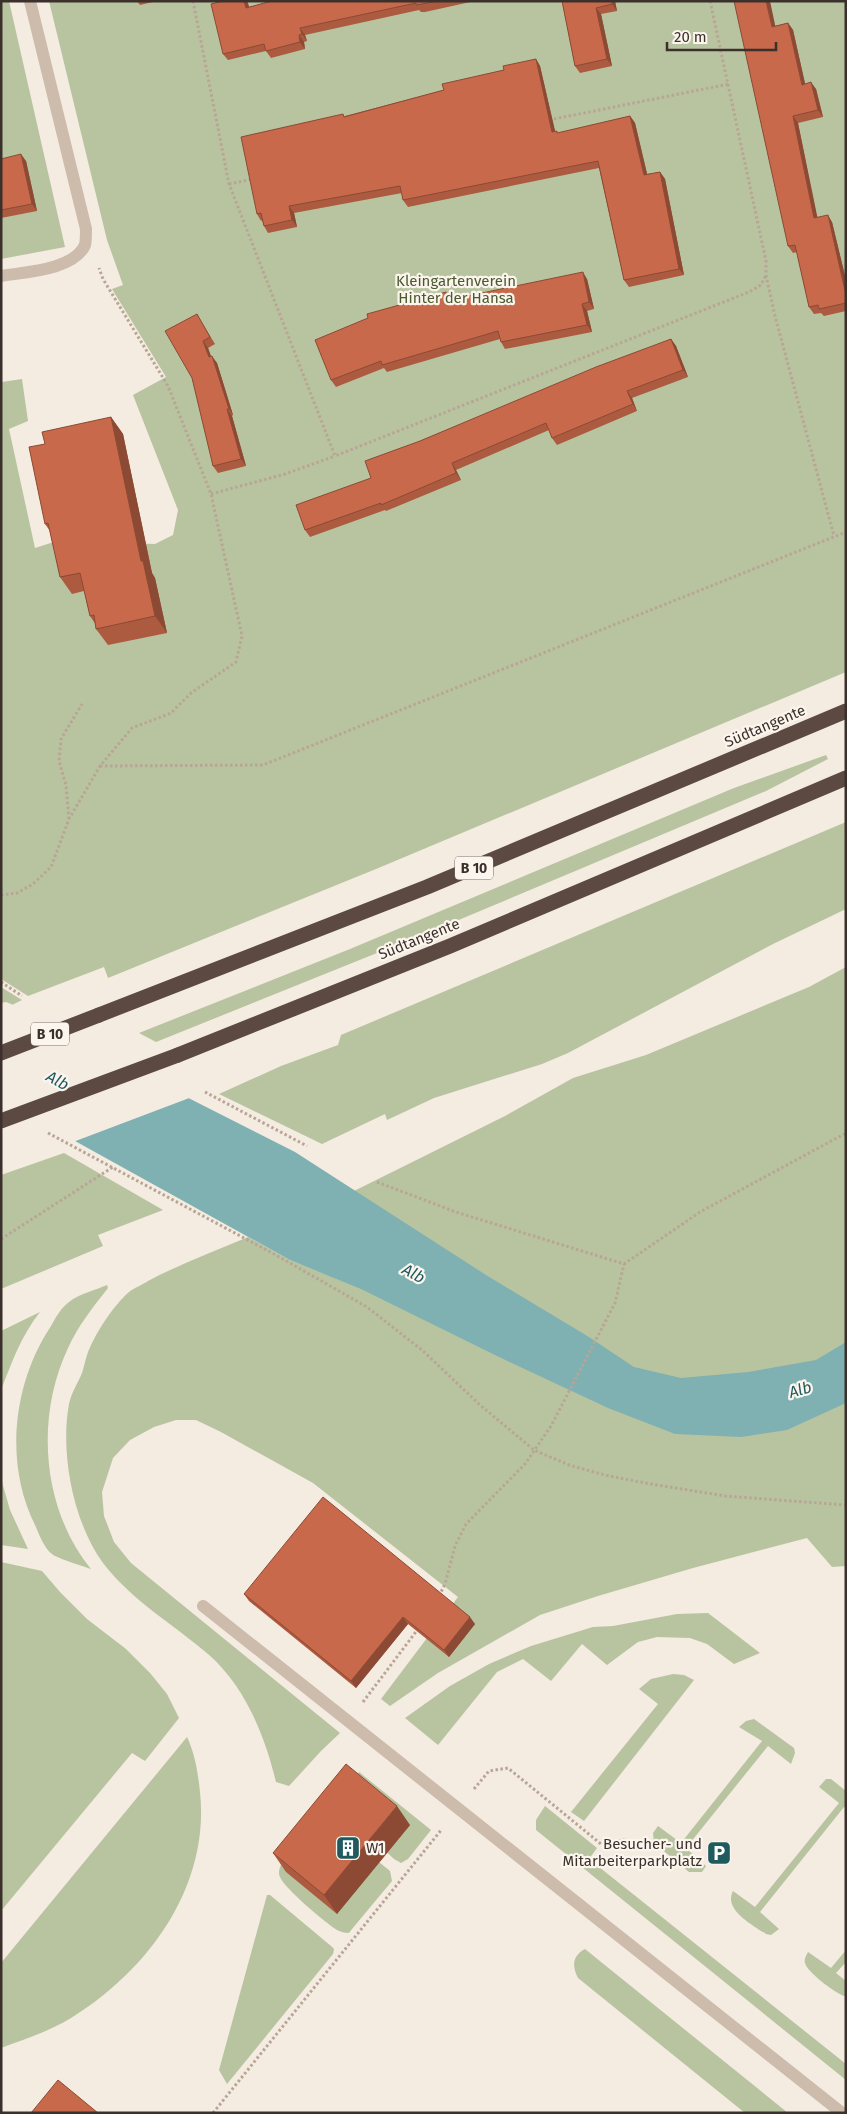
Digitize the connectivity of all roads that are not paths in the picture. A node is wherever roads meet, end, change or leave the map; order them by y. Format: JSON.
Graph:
{"nodes":[{"id":1,"x":30,"y":1,"type":"edge"},
{"id":2,"x":1,"y":276,"type":"edge"},
{"id":3,"x":846,"y":711,"type":"edge"},
{"id":4,"x":846,"y":778,"type":"edge"},
{"id":5,"x":1,"y":1053,"type":"edge"},
{"id":6,"x":1,"y":1122,"type":"edge"},
{"id":7,"x":203,"y":1606,"type":"dead end"},
{"id":8,"x":842,"y":2113,"type":"edge"}],
"edges":[{"from":1,"to":2,"type":"lane"},
{"from":3,"to":5,"type":"highway","name":"Südtangente","number":"B 10","bridge":true},
{"from":4,"to":6,"type":"highway","name":"Südtangente","bridge":true},
{"from":7,"to":8,"type":"lane"}]}
